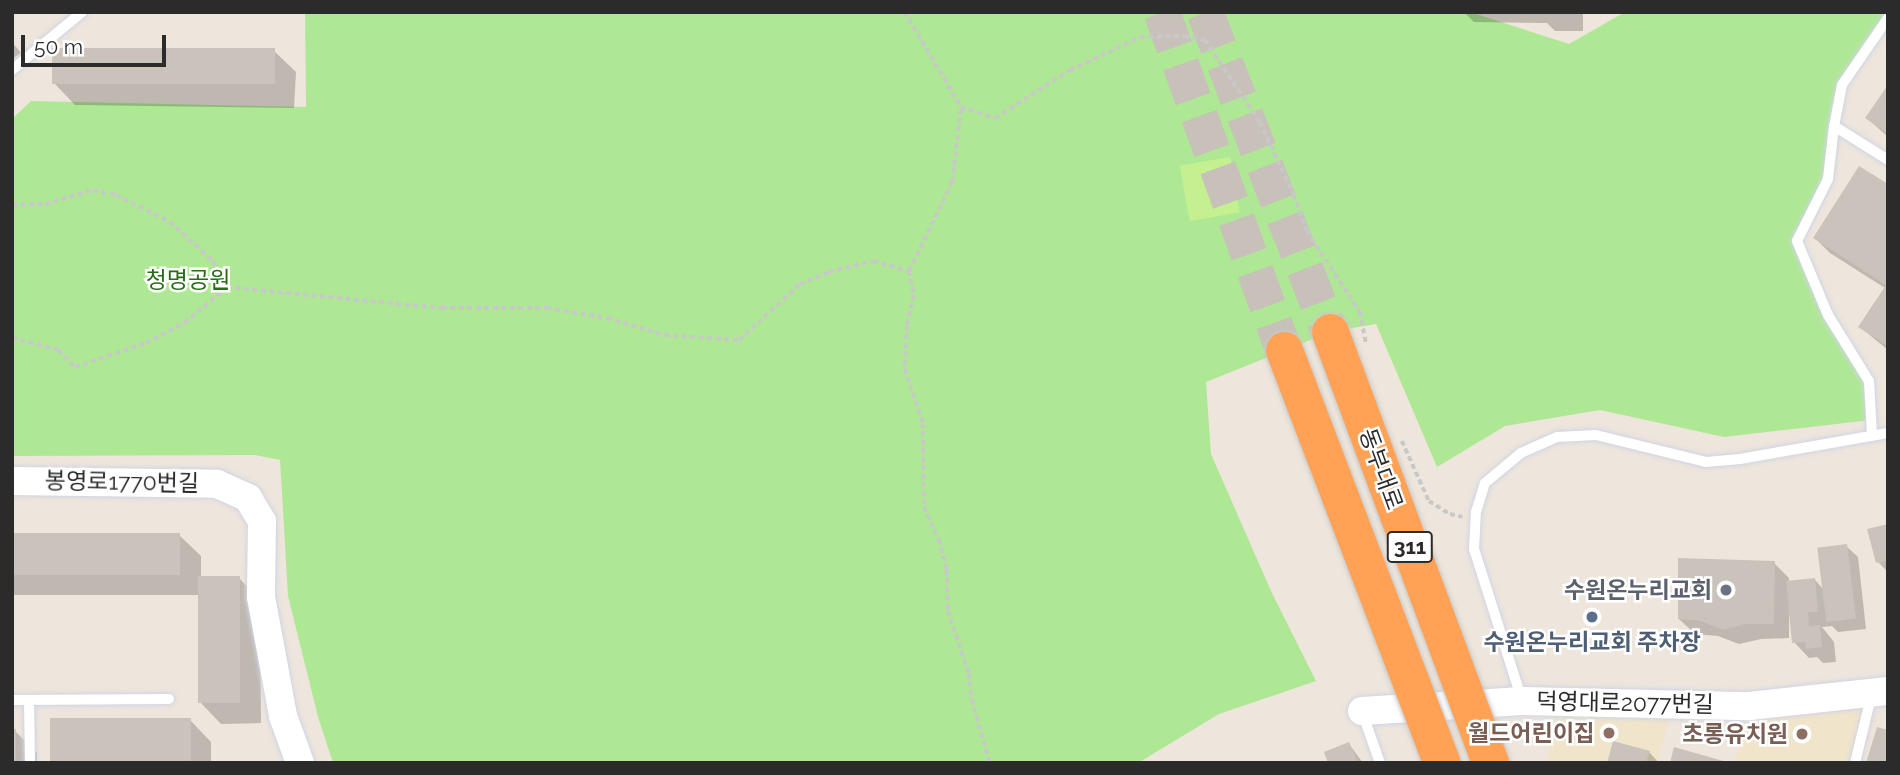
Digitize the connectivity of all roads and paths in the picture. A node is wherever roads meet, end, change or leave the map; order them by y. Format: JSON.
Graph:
{"nodes":[{"id":1,"x":82,"y":12,"type":"edge"},
{"id":2,"x":905,"y":12,"type":"edge"},
{"id":3,"x":1888,"y":18,"type":"edge"},
{"id":4,"x":12,"y":70,"type":"edge"},
{"id":5,"x":961,"y":107,"type":"junction"},
{"id":6,"x":1834,"y":126,"type":"junction"},
{"id":7,"x":1888,"y":160,"type":"edge"},
{"id":8,"x":12,"y":205,"type":"edge"},
{"id":9,"x":909,"y":271,"type":"junction"},
{"id":10,"x":227,"y":287,"type":"junction"},
{"id":11,"x":1330,"y":332,"type":"tunnel mouth"},
{"id":12,"x":12,"y":338,"type":"edge"},
{"id":13,"x":1367,"y":349,"type":"dead end"},
{"id":14,"x":1284,"y":350,"type":"tunnel mouth"},
{"id":15,"x":1398,"y":431,"type":"dead end"},
{"id":16,"x":1888,"y":433,"type":"edge"},
{"id":17,"x":1872,"y":435,"type":"junction"},
{"id":18,"x":12,"y":481,"type":"edge"},
{"id":19,"x":1476,"y":520,"type":"junction"},
{"id":20,"x":1880,"y":692,"type":"edge"},
{"id":21,"x":169,"y":699,"type":"dead end"},
{"id":22,"x":12,"y":701,"type":"edge"},
{"id":23,"x":29,"y":701,"type":"junction"},
{"id":24,"x":1522,"y":701,"type":"junction"},
{"id":25,"x":1362,"y":711,"type":"joint"},
{"id":26,"x":30,"y":763,"type":"edge"},
{"id":27,"x":300,"y":763,"type":"edge"},
{"id":28,"x":990,"y":763,"type":"edge"},
{"id":29,"x":1380,"y":763,"type":"edge"},
{"id":30,"x":1442,"y":763,"type":"edge"},
{"id":31,"x":1490,"y":763,"type":"edge"},
{"id":32,"x":1855,"y":763,"type":"edge"}],
"edges":[{"from":1,"to":4,"type":"lane"},
{"from":2,"to":5,"type":"path"},
{"from":3,"to":6,"type":"lane"},
{"from":5,"to":9,"type":"path"},
{"from":5,"to":13,"type":"path"},
{"from":6,"to":7,"type":"lane"},
{"from":6,"to":17,"type":"lane"},
{"from":8,"to":10,"type":"path"},
{"from":9,"to":10,"type":"path"},
{"from":9,"to":28,"type":"path"},
{"from":10,"to":12,"type":"path"},
{"from":11,"to":31,"type":"highway","name":"동부대로","number":"311","bridge":true},
{"from":14,"to":30,"type":"highway","name":"동부대로","number":"311","bridge":true},
{"from":15,"to":19,"type":"path"},
{"from":16,"to":17,"type":"lane"},
{"from":17,"to":19,"type":"lane"},
{"from":18,"to":27,"type":"street","name":"봉영로1770번길"},
{"from":19,"to":24,"type":"lane"},
{"from":20,"to":24,"type":"street","name":"덕영대로2077번길"},
{"from":20,"to":32,"type":"lane"},
{"from":21,"to":23,"type":"lane"},
{"from":22,"to":23,"type":"lane"},
{"from":23,"to":26,"type":"lane"},
{"from":24,"to":25,"type":"street","name":"덕영대로2077번길"},
{"from":25,"to":29,"type":"lane"}]}
